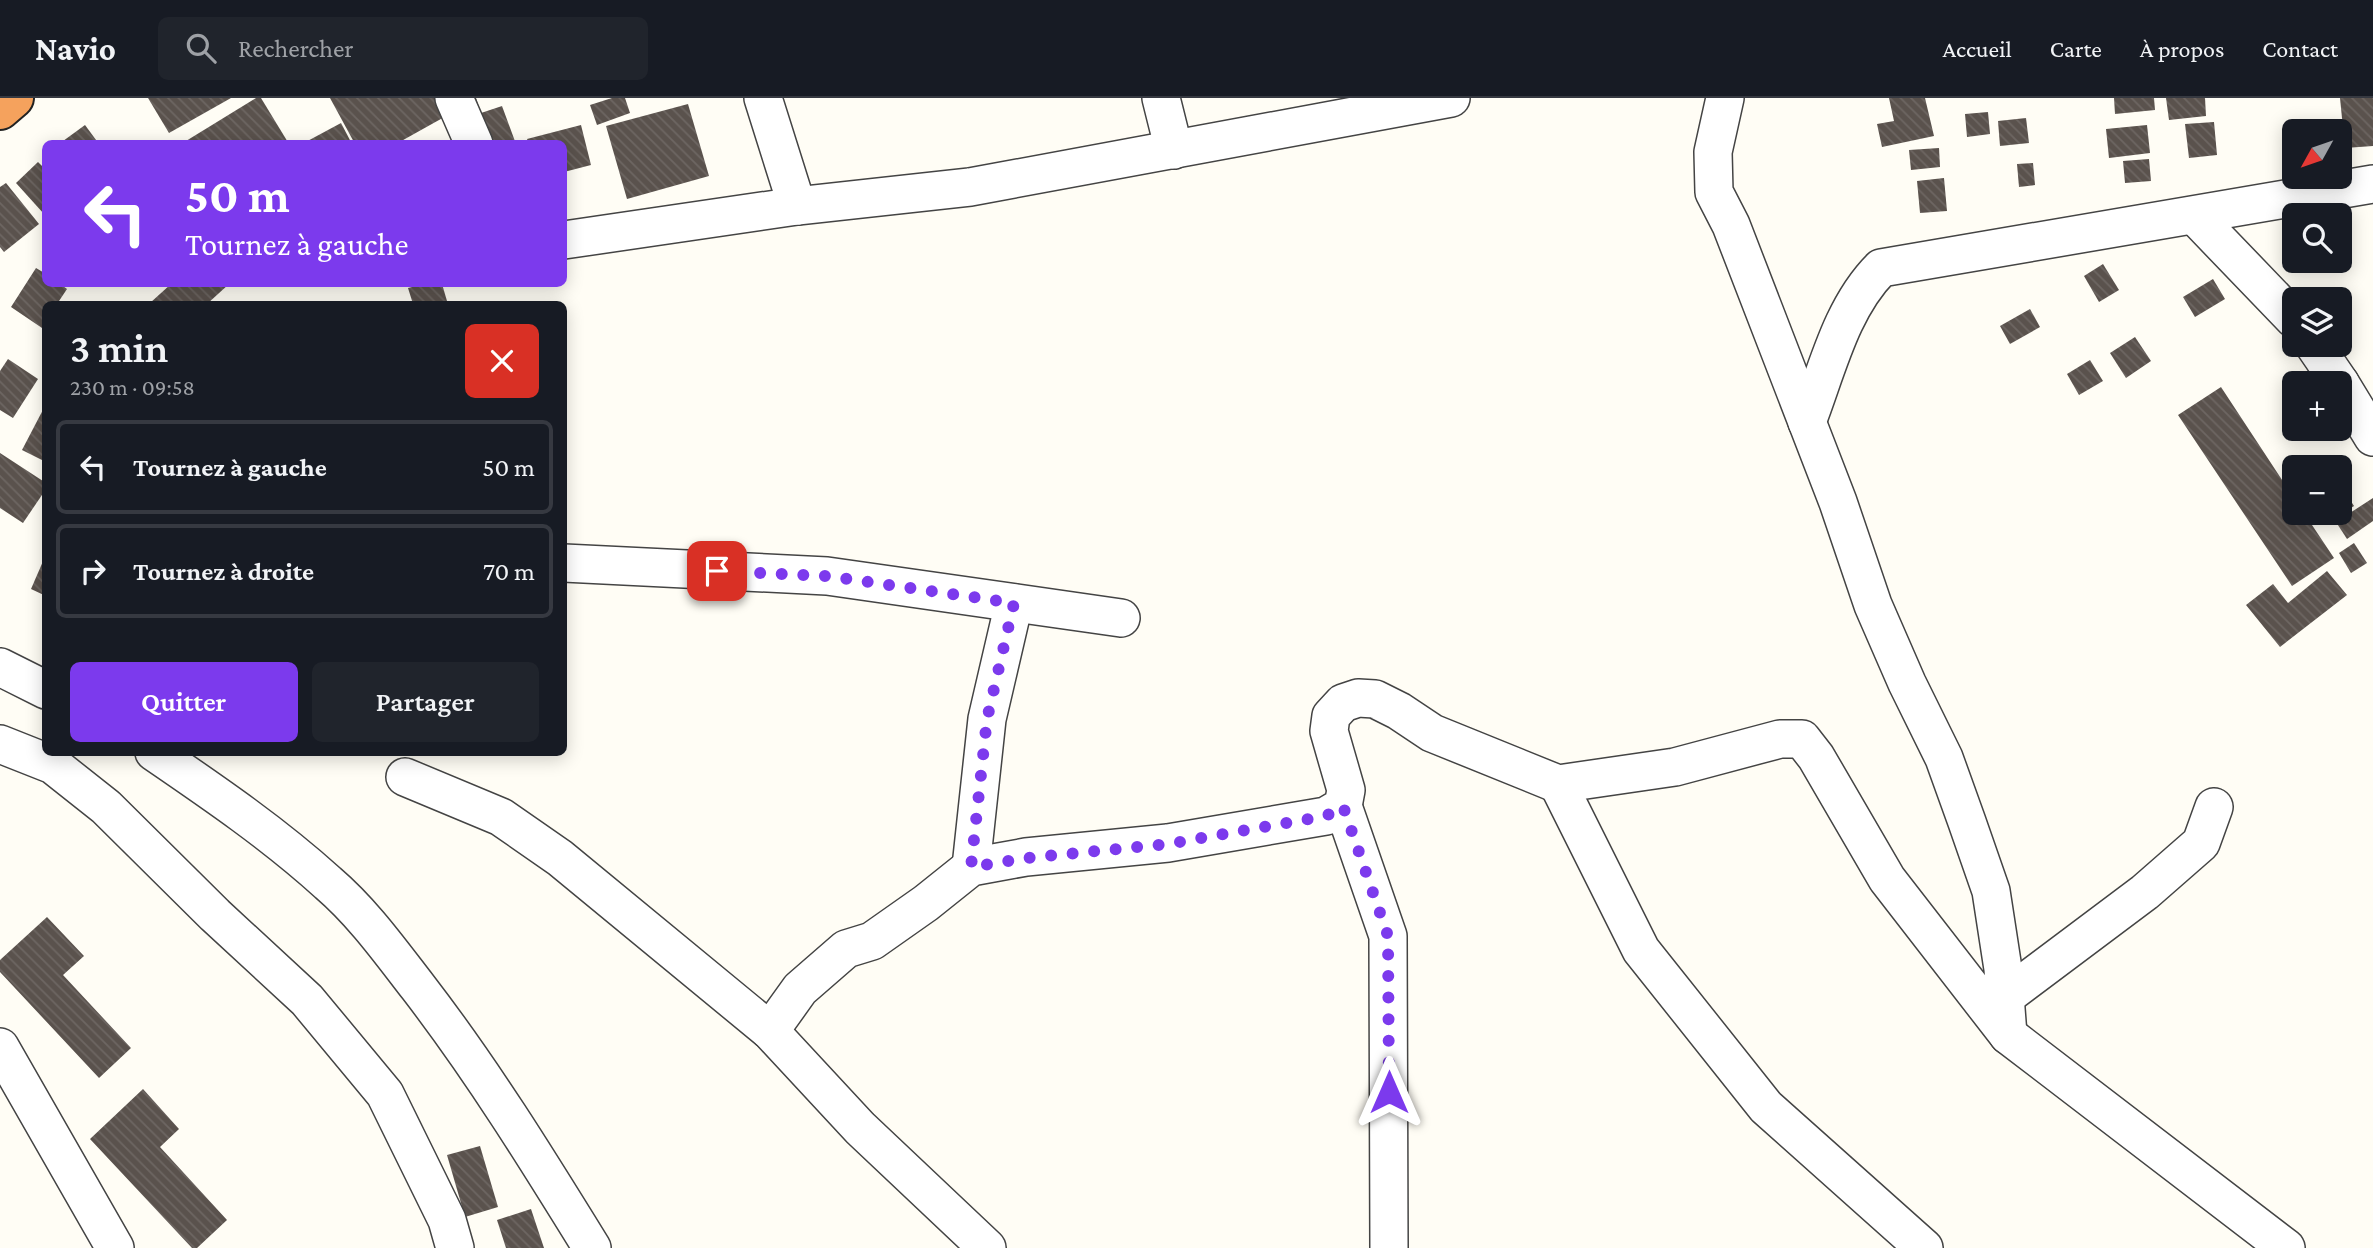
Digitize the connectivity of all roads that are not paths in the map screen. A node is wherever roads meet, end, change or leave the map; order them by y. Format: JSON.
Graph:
{"nodes":[{"id":1,"x":14,"y":98,"type":"edge"},
{"id":2,"x":454,"y":98,"type":"edge"},
{"id":3,"x":763,"y":98,"type":"edge"},
{"id":4,"x":1161,"y":98,"type":"edge"},
{"id":5,"x":1451,"y":98,"type":"edge"},
{"id":6,"x":1725,"y":98,"type":"edge"},
{"id":7,"x":0,"y":110,"type":"edge"},
{"id":8,"x":472,"y":140,"type":"edge"},
{"id":9,"x":1174,"y":150,"type":"junction"},
{"id":10,"x":2373,"y":184,"type":"edge"},
{"id":11,"x":797,"y":206,"type":"junction"},
{"id":12,"x":2195,"y":216,"type":"junction"},
{"id":13,"x":567,"y":240,"type":"edge"},
{"id":14,"x":2282,"y":307,"type":"edge"},
{"id":15,"x":2352,"y":403,"type":"edge"},
{"id":16,"x":1807,"y":422,"type":"junction"},
{"id":17,"x":2373,"y":437,"type":"edge"},
{"id":18,"x":567,"y":563,"type":"edge"},
{"id":19,"x":1014,"y":603,"type":"junction"},
{"id":20,"x":1121,"y":618,"type":"dead end"},
{"id":21,"x":0,"y":667,"type":"edge"},
{"id":22,"x":42,"y":688,"type":"edge"},
{"id":23,"x":0,"y":744,"type":"edge"},
{"id":24,"x":160,"y":756,"type":"edge"},
{"id":25,"x":405,"y":777,"type":"dead end"},
{"id":26,"x":1558,"y":784,"type":"junction"},
{"id":27,"x":1343,"y":806,"type":"junction"},
{"id":28,"x":2214,"y":807,"type":"dead end"},
{"id":29,"x":971,"y":867,"type":"junction"},
{"id":30,"x":2005,"y":998,"type":"junction"},
{"id":31,"x":770,"y":1031,"type":"junction"},
{"id":32,"x":2008,"y":1035,"type":"junction"},
{"id":33,"x":0,"y":1047,"type":"edge"},
{"id":34,"x":115,"y":1248,"type":"edge"},
{"id":35,"x":455,"y":1248,"type":"edge"},
{"id":36,"x":592,"y":1248,"type":"edge"},
{"id":37,"x":987,"y":1248,"type":"edge"},
{"id":38,"x":1390,"y":1248,"type":"edge"},
{"id":39,"x":1924,"y":1248,"type":"edge"},
{"id":40,"x":2286,"y":1248,"type":"edge"}],
"edges":[{"from":1,"to":7,"type":"highway"},
{"from":2,"to":8,"type":"street"},
{"from":3,"to":11,"type":"street"},
{"from":4,"to":9,"type":"street"},
{"from":5,"to":9,"type":"street"},
{"from":6,"to":16,"type":"street"},
{"from":9,"to":11,"type":"street"},
{"from":10,"to":12,"type":"street"},
{"from":11,"to":13,"type":"street"},
{"from":12,"to":14,"type":"street"},
{"from":12,"to":16,"type":"street"},
{"from":15,"to":17,"type":"street"},
{"from":16,"to":30,"type":"street"},
{"from":18,"to":19,"type":"street"},
{"from":19,"to":20,"type":"street"},
{"from":19,"to":29,"type":"street"},
{"from":21,"to":22,"type":"street"},
{"from":23,"to":35,"type":"street"},
{"from":24,"to":36,"type":"street"},
{"from":25,"to":31,"type":"street"},
{"from":26,"to":27,"type":"street"},
{"from":26,"to":32,"type":"street"},
{"from":26,"to":39,"type":"street"},
{"from":27,"to":29,"type":"street"},
{"from":27,"to":38,"type":"street"},
{"from":28,"to":30,"type":"street"},
{"from":29,"to":31,"type":"street"},
{"from":30,"to":32,"type":"street"},
{"from":31,"to":37,"type":"street"},
{"from":32,"to":40,"type":"street"},
{"from":33,"to":34,"type":"street"}]}
